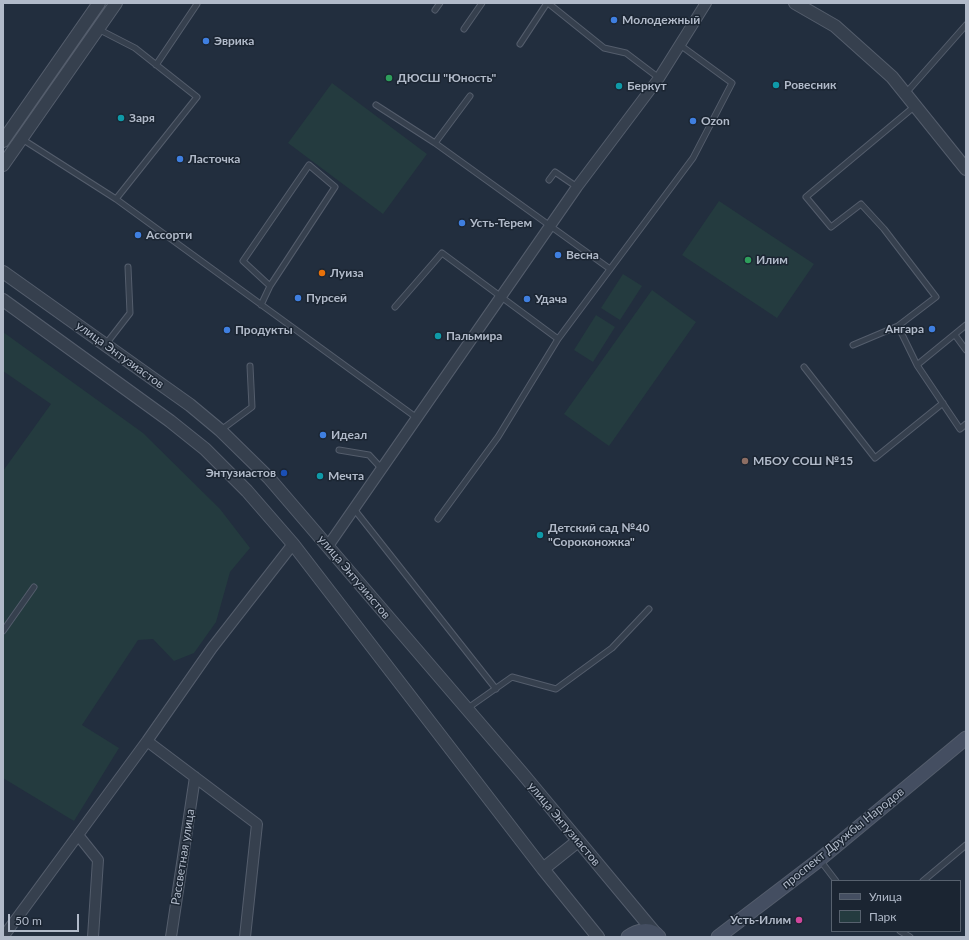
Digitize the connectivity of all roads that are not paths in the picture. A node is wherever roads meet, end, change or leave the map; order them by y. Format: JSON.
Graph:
{"nodes":[{"id":1,"x":100,"y":3,"type":"edge"},
{"id":2,"x":116,"y":3,"type":"edge"},
{"id":3,"x":440,"y":3,"type":"edge"},
{"id":4,"x":482,"y":3,"type":"edge"},
{"id":5,"x":547,"y":3,"type":"edge"},
{"id":6,"x":706,"y":3,"type":"edge"},
{"id":7,"x":795,"y":3,"type":"edge"},
{"id":8,"x":196,"y":4,"type":"edge"},
{"id":9,"x":809,"y":6,"type":"edge"},
{"id":10,"x":435,"y":10,"type":"dead end"},
{"id":11,"x":966,"y":25,"type":"edge"},
{"id":12,"x":98,"y":29,"type":"junction"},
{"id":13,"x":464,"y":29,"type":"dead end"},
{"id":14,"x":520,"y":44,"type":"dead end"},
{"id":15,"x":680,"y":45,"type":"junction"},
{"id":16,"x":156,"y":65,"type":"junction"},
{"id":17,"x":659,"y":78,"type":"junction"},
{"id":18,"x":905,"y":94,"type":"junction"},
{"id":19,"x":470,"y":96,"type":"dead end"},
{"id":20,"x":376,"y":105,"type":"dead end"},
{"id":21,"x":915,"y":106,"type":"junction"},
{"id":22,"x":21,"y":139,"type":"junction"},
{"id":23,"x":3,"y":141,"type":"edge"},
{"id":24,"x":435,"y":143,"type":"junction"},
{"id":25,"x":3,"y":165,"type":"edge"},
{"id":26,"x":966,"y":169,"type":"edge"},
{"id":27,"x":549,"y":180,"type":"dead end"},
{"id":28,"x":577,"y":187,"type":"junction"},
{"id":29,"x":116,"y":199,"type":"junction"},
{"id":30,"x":551,"y":225,"type":"junction"},
{"id":31,"x":128,"y":267,"type":"dead end"},
{"id":32,"x":610,"y":269,"type":"junction"},
{"id":33,"x":3,"y":272,"type":"edge"},
{"id":34,"x":270,"y":286,"type":"junction"},
{"id":35,"x":501,"y":297,"type":"junction"},
{"id":36,"x":3,"y":300,"type":"edge"},
{"id":37,"x":261,"y":305,"type":"junction"},
{"id":38,"x":395,"y":307,"type":"dead end"},
{"id":39,"x":966,"y":325,"type":"edge"},
{"id":40,"x":898,"y":326,"type":"junction"},
{"id":41,"x":954,"y":334,"type":"junction"},
{"id":42,"x":558,"y":339,"type":"junction"},
{"id":43,"x":106,"y":345,"type":"junction"},
{"id":44,"x":853,"y":345,"type":"dead end"},
{"id":45,"x":966,"y":350,"type":"edge"},
{"id":46,"x":917,"y":365,"type":"junction"},
{"id":47,"x":250,"y":366,"type":"dead end"},
{"id":48,"x":804,"y":367,"type":"dead end"},
{"id":49,"x":943,"y":403,"type":"junction"},
{"id":50,"x":417,"y":418,"type":"junction"},
{"id":51,"x":966,"y":424,"type":"edge"},
{"id":52,"x":220,"y":430,"type":"junction"},
{"id":53,"x":339,"y":450,"type":"dead end"},
{"id":54,"x":382,"y":469,"type":"junction"},
{"id":55,"x":354,"y":509,"type":"junction"},
{"id":56,"x":438,"y":519,"type":"dead end"},
{"id":57,"x":293,"y":544,"type":"junction"},
{"id":58,"x":328,"y":546,"type":"junction"},
{"id":59,"x":34,"y":587,"type":"dead end"},
{"id":60,"x":649,"y":609,"type":"dead end"},
{"id":61,"x":3,"y":632,"type":"edge"},
{"id":62,"x":496,"y":689,"type":"junction"},
{"id":63,"x":467,"y":709,"type":"junction"},
{"id":64,"x":966,"y":738,"type":"edge"},
{"id":65,"x":147,"y":741,"type":"junction"},
{"id":66,"x":195,"y":777,"type":"junction"},
{"id":67,"x":78,"y":835,"type":"junction"},
{"id":68,"x":578,"y":841,"type":"junction"},
{"id":69,"x":966,"y":845,"type":"edge"},
{"id":70,"x":819,"y":860,"type":"junction"},
{"id":71,"x":543,"y":869,"type":"junction"},
{"id":72,"x":835,"y":880,"type":"edge"},
{"id":73,"x":924,"y":880,"type":"edge"},
{"id":74,"x":658,"y":935,"type":"edge"},
{"id":75,"x":3,"y":937,"type":"edge"},
{"id":76,"x":93,"y":937,"type":"edge"},
{"id":77,"x":171,"y":937,"type":"edge"},
{"id":78,"x":245,"y":937,"type":"edge"},
{"id":79,"x":598,"y":937,"type":"edge"},
{"id":80,"x":628,"y":937,"type":"edge"},
{"id":81,"x":718,"y":937,"type":"edge"}],
"edges":[{"from":1,"to":23,"type":"street"},
{"from":2,"to":12,"type":"street"},
{"from":3,"to":10,"type":"lane"},
{"from":4,"to":13,"type":"lane"},
{"from":5,"to":14,"type":"lane"},
{"from":5,"to":17,"type":"lane"},
{"from":6,"to":15,"type":"street"},
{"from":7,"to":9,"type":"street"},
{"from":8,"to":16,"type":"lane"},
{"from":9,"to":18,"type":"street"},
{"from":11,"to":18,"type":"lane"},
{"from":12,"to":16,"type":"lane"},
{"from":12,"to":22,"type":"street"},
{"from":15,"to":17,"type":"street"},
{"from":15,"to":32,"type":"lane"},
{"from":16,"to":29,"type":"lane"},
{"from":17,"to":28,"type":"street"},
{"from":18,"to":21,"type":"street"},
{"from":19,"to":24,"type":"lane"},
{"from":20,"to":24,"type":"lane"},
{"from":21,"to":26,"type":"street"},
{"from":21,"to":40,"type":"lane"},
{"from":22,"to":25,"type":"street"},
{"from":22,"to":29,"type":"lane"},
{"from":24,"to":30,"type":"lane"},
{"from":27,"to":28,"type":"lane"},
{"from":28,"to":30,"type":"street"},
{"from":29,"to":37,"type":"lane"},
{"from":30,"to":32,"type":"lane"},
{"from":30,"to":35,"type":"street"},
{"from":31,"to":43,"type":"lane"},
{"from":32,"to":42,"type":"lane"},
{"from":33,"to":43,"type":"street","name":"улица Энтузиастов"},
{"from":34,"to":34,"type":"lane"},
{"from":34,"to":37,"type":"lane"},
{"from":35,"to":38,"type":"lane"},
{"from":35,"to":42,"type":"lane"},
{"from":35,"to":50,"type":"street"},
{"from":36,"to":57,"type":"street","name":"улица Энтузиастов"},
{"from":37,"to":50,"type":"lane"},
{"from":39,"to":41,"type":"lane"},
{"from":40,"to":44,"type":"lane"},
{"from":40,"to":46,"type":"lane"},
{"from":41,"to":45,"type":"lane"},
{"from":41,"to":46,"type":"lane"},
{"from":42,"to":56,"type":"lane"},
{"from":43,"to":52,"type":"street","name":"улица Энтузиастов"},
{"from":46,"to":49,"type":"lane"},
{"from":47,"to":52,"type":"lane"},
{"from":48,"to":49,"type":"lane"},
{"from":49,"to":51,"type":"lane"},
{"from":50,"to":54,"type":"street"},
{"from":52,"to":58,"type":"street","name":"улица Энтузиастов"},
{"from":53,"to":54,"type":"lane"},
{"from":54,"to":55,"type":"street"},
{"from":55,"to":58,"type":"street"},
{"from":55,"to":62,"type":"lane"},
{"from":57,"to":65,"type":"street"},
{"from":57,"to":71,"type":"street","name":"улица Энтузиастов"},
{"from":58,"to":63,"type":"street","name":"улица Энтузиастов"},
{"from":59,"to":61,"type":"lane"},
{"from":60,"to":62,"type":"lane"},
{"from":62,"to":63,"type":"lane"},
{"from":63,"to":68,"type":"street","name":"улица Энтузиастов"},
{"from":64,"to":70,"type":"main road","name":"проспект Дружбы Народов"},
{"from":65,"to":66,"type":"street"},
{"from":65,"to":67,"type":"street"},
{"from":66,"to":77,"type":"street","name":"Рассветная улица"},
{"from":66,"to":78,"type":"street"},
{"from":67,"to":75,"type":"street"},
{"from":67,"to":76,"type":"street"},
{"from":68,"to":71,"type":"street"},
{"from":68,"to":74,"type":"street","name":"улица Энтузиастов"},
{"from":69,"to":73,"type":"lane"},
{"from":70,"to":72,"type":"lane"},
{"from":70,"to":81,"type":"main road","name":"проспект Дружбы Народов"},
{"from":71,"to":79,"type":"street","name":"улица Энтузиастов"},
{"from":74,"to":80,"type":"main road"}]}
